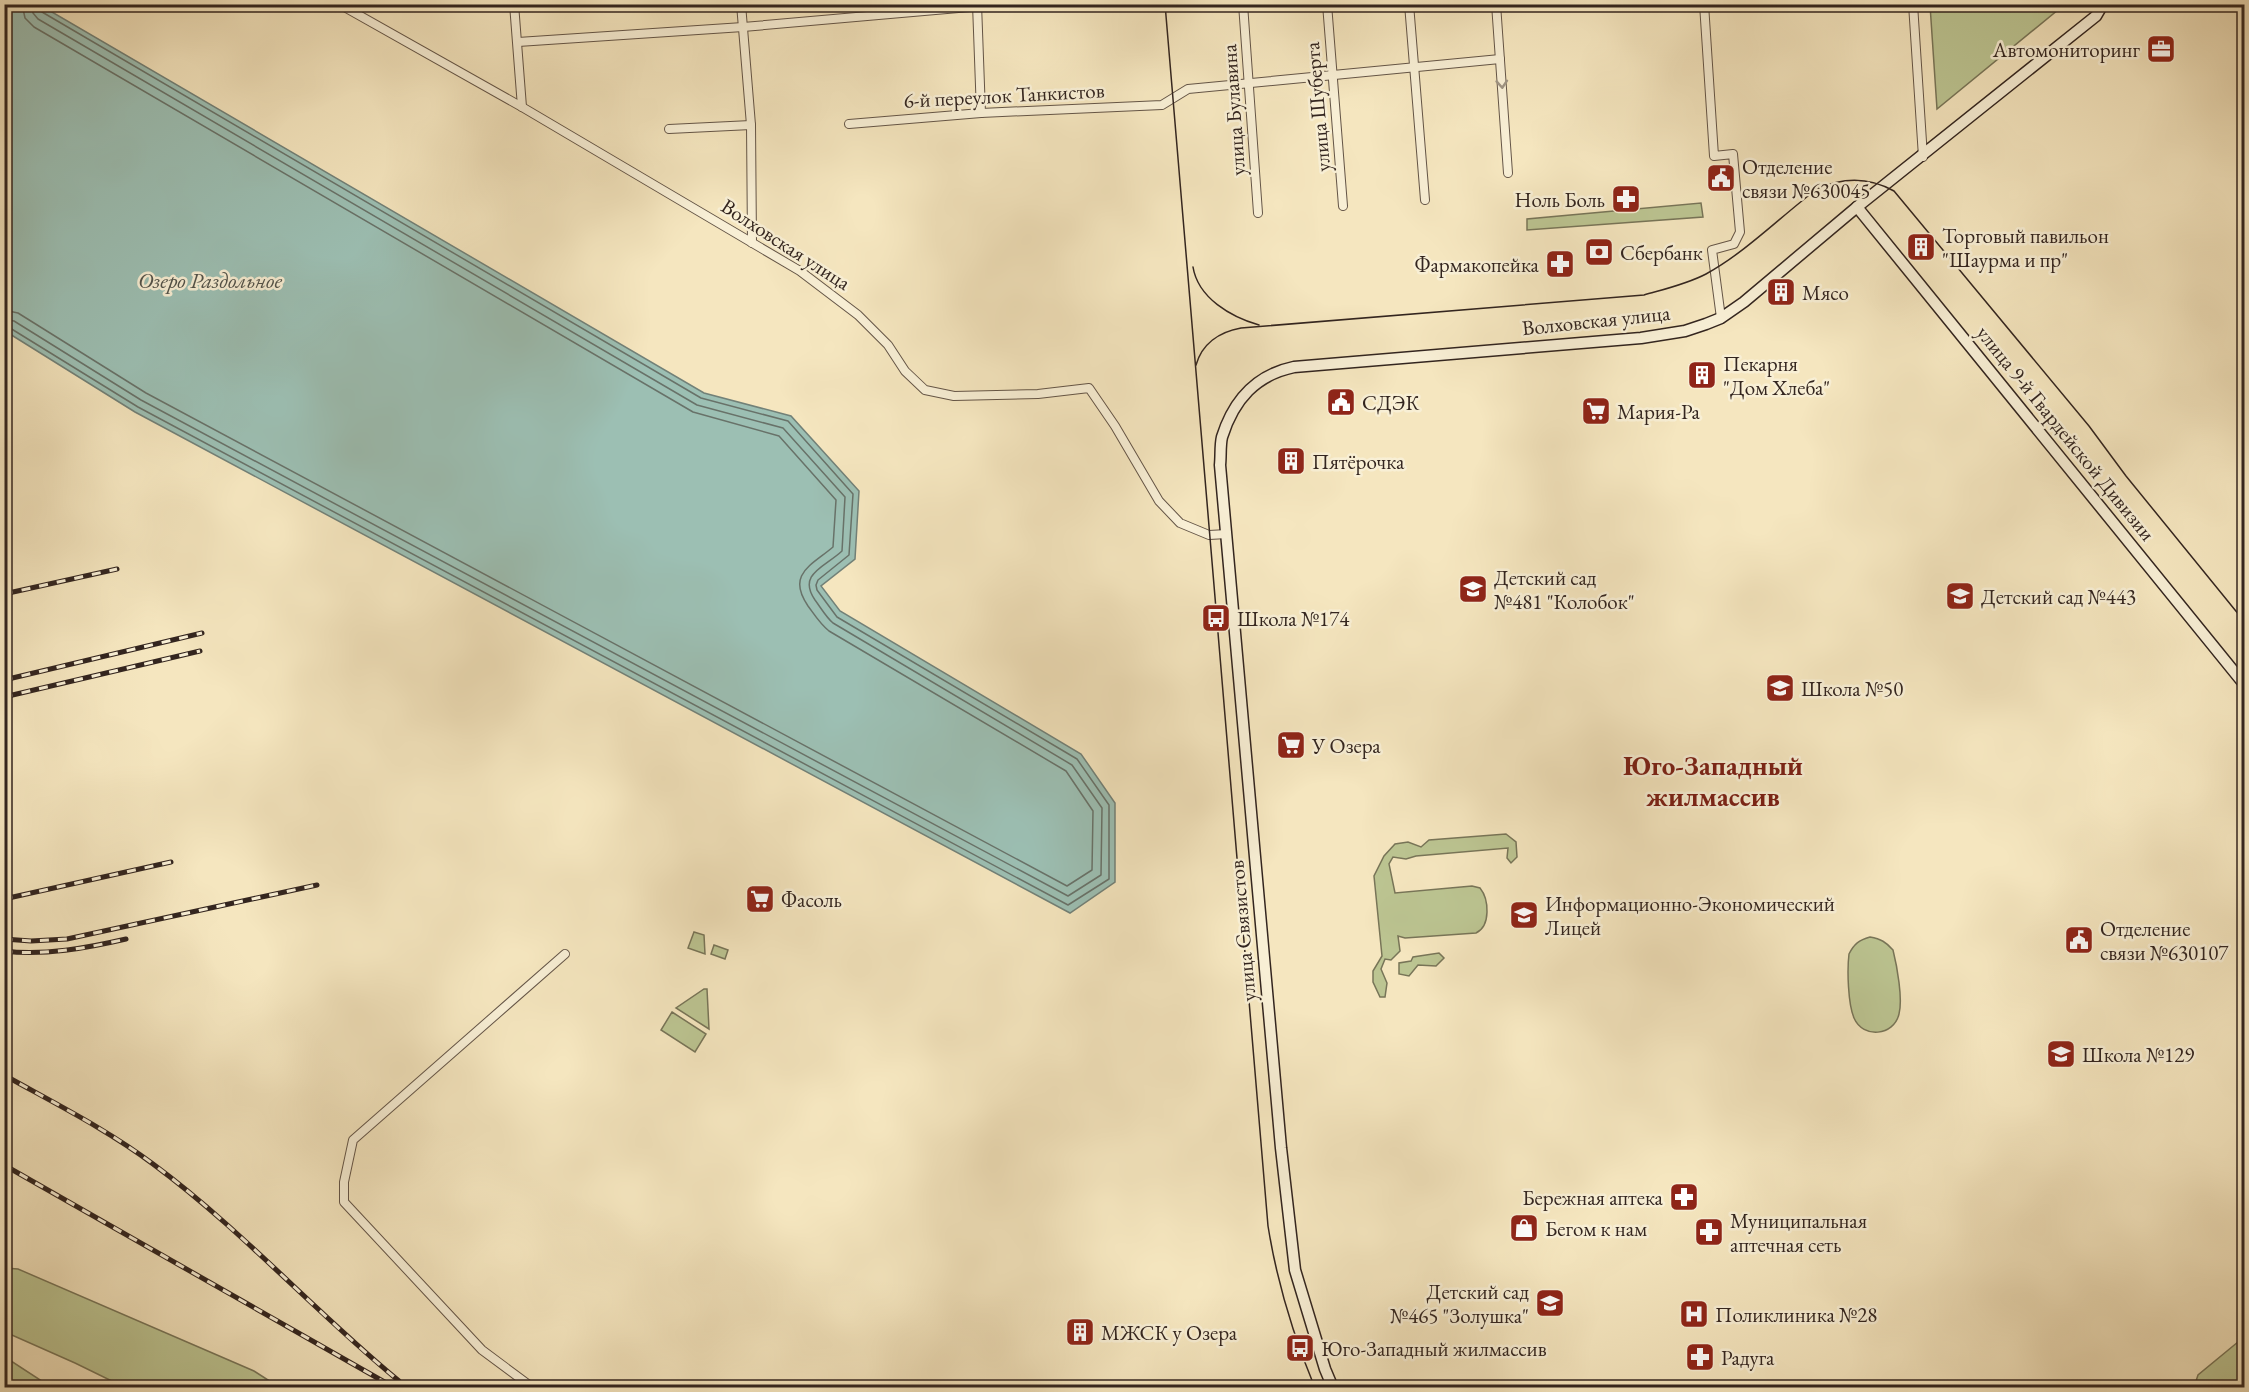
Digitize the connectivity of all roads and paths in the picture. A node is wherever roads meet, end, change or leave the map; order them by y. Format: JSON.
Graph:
{"nodes":[{"id":1,"x":339,"y":4,"type":"edge"},
{"id":2,"x":514,"y":4,"type":"edge"},
{"id":3,"x":741,"y":4,"type":"edge"},
{"id":4,"x":1004,"y":4,"type":"edge"},
{"id":5,"x":1243,"y":4,"type":"edge"},
{"id":6,"x":1327,"y":4,"type":"edge"},
{"id":7,"x":1409,"y":4,"type":"edge"},
{"id":8,"x":1496,"y":4,"type":"edge"},
{"id":9,"x":1704,"y":4,"type":"edge"},
{"id":10,"x":1913,"y":4,"type":"edge"},
{"id":11,"x":2103,"y":4,"type":"edge"},
{"id":12,"x":977,"y":5,"type":"edge"},
{"id":13,"x":743,"y":27,"type":"junction"},
{"id":14,"x":518,"y":42,"type":"junction"},
{"id":15,"x":1500,"y":58,"type":"junction"},
{"id":16,"x":1414,"y":68,"type":"junction"},
{"id":17,"x":1333,"y":75,"type":"junction"},
{"id":18,"x":1250,"y":83,"type":"junction"},
{"id":19,"x":522,"y":107,"type":"junction"},
{"id":20,"x":981,"y":113,"type":"junction"},
{"id":21,"x":849,"y":124,"type":"dead end"},
{"id":22,"x":750,"y":125,"type":"junction"},
{"id":23,"x":669,"y":129,"type":"dead end"},
{"id":24,"x":1923,"y":157,"type":"junction"},
{"id":25,"x":1508,"y":173,"type":"dead end"},
{"id":26,"x":1425,"y":200,"type":"dead end"},
{"id":27,"x":1343,"y":206,"type":"dead end"},
{"id":28,"x":1857,"y":207,"type":"junction"},
{"id":29,"x":1258,"y":213,"type":"dead end"},
{"id":30,"x":752,"y":243,"type":"junction"},
{"id":31,"x":1721,"y":318,"type":"junction"},
{"id":32,"x":1220,"y":465,"type":"joint"},
{"id":33,"x":1227,"y":534,"type":"junction"},
{"id":34,"x":2244,"y":684,"type":"edge"},
{"id":35,"x":565,"y":954,"type":"dead end"},
{"id":36,"x":533,"y":1388,"type":"edge"},
{"id":37,"x":1333,"y":1388,"type":"edge"}],
"edges":[{"from":1,"to":19,"type":"street","name":"Волховская улица"},
{"from":2,"to":14,"type":"street"},
{"from":3,"to":13,"type":"street"},
{"from":4,"to":12,"type":"street"},
{"from":5,"to":18,"type":"street","name":"улица Булавина"},
{"from":6,"to":17,"type":"street","name":"улица Шуберта"},
{"from":7,"to":16,"type":"street"},
{"from":8,"to":15,"type":"street"},
{"from":9,"to":31,"type":"street"},
{"from":10,"to":24,"type":"street"},
{"from":11,"to":24,"type":"main road","name":"Волховская улица"},
{"from":12,"to":13,"type":"street"},
{"from":12,"to":20,"type":"street"},
{"from":13,"to":14,"type":"street"},
{"from":13,"to":22,"type":"street"},
{"from":14,"to":19,"type":"street"},
{"from":15,"to":16,"type":"street"},
{"from":15,"to":25,"type":"street","one_way":true},
{"from":16,"to":17,"type":"street"},
{"from":16,"to":26,"type":"street"},
{"from":17,"to":18,"type":"street"},
{"from":17,"to":27,"type":"street","name":"улица Шуберта"},
{"from":18,"to":20,"type":"street","name":"6-й переулок Танкистов"},
{"from":18,"to":29,"type":"street","name":"улица Булавина"},
{"from":19,"to":30,"type":"street","name":"Волховская улица"},
{"from":20,"to":21,"type":"street","name":"6-й переулок Танкистов"},
{"from":22,"to":23,"type":"street"},
{"from":22,"to":30,"type":"street"},
{"from":24,"to":28,"type":"main road","name":"Волховская улица"},
{"from":28,"to":31,"type":"main road","name":"Волховская улица"},
{"from":28,"to":34,"type":"main road","name":"улица 9-й Гвардейской Дивизии"},
{"from":30,"to":33,"type":"street","name":"Волховская улица"},
{"from":31,"to":32,"type":"main road","name":"Волховская улица"},
{"from":32,"to":33,"type":"main road","name":"улица Связистов"},
{"from":33,"to":37,"type":"main road","name":"улица Связистов"},
{"from":35,"to":36,"type":"street"}]}
